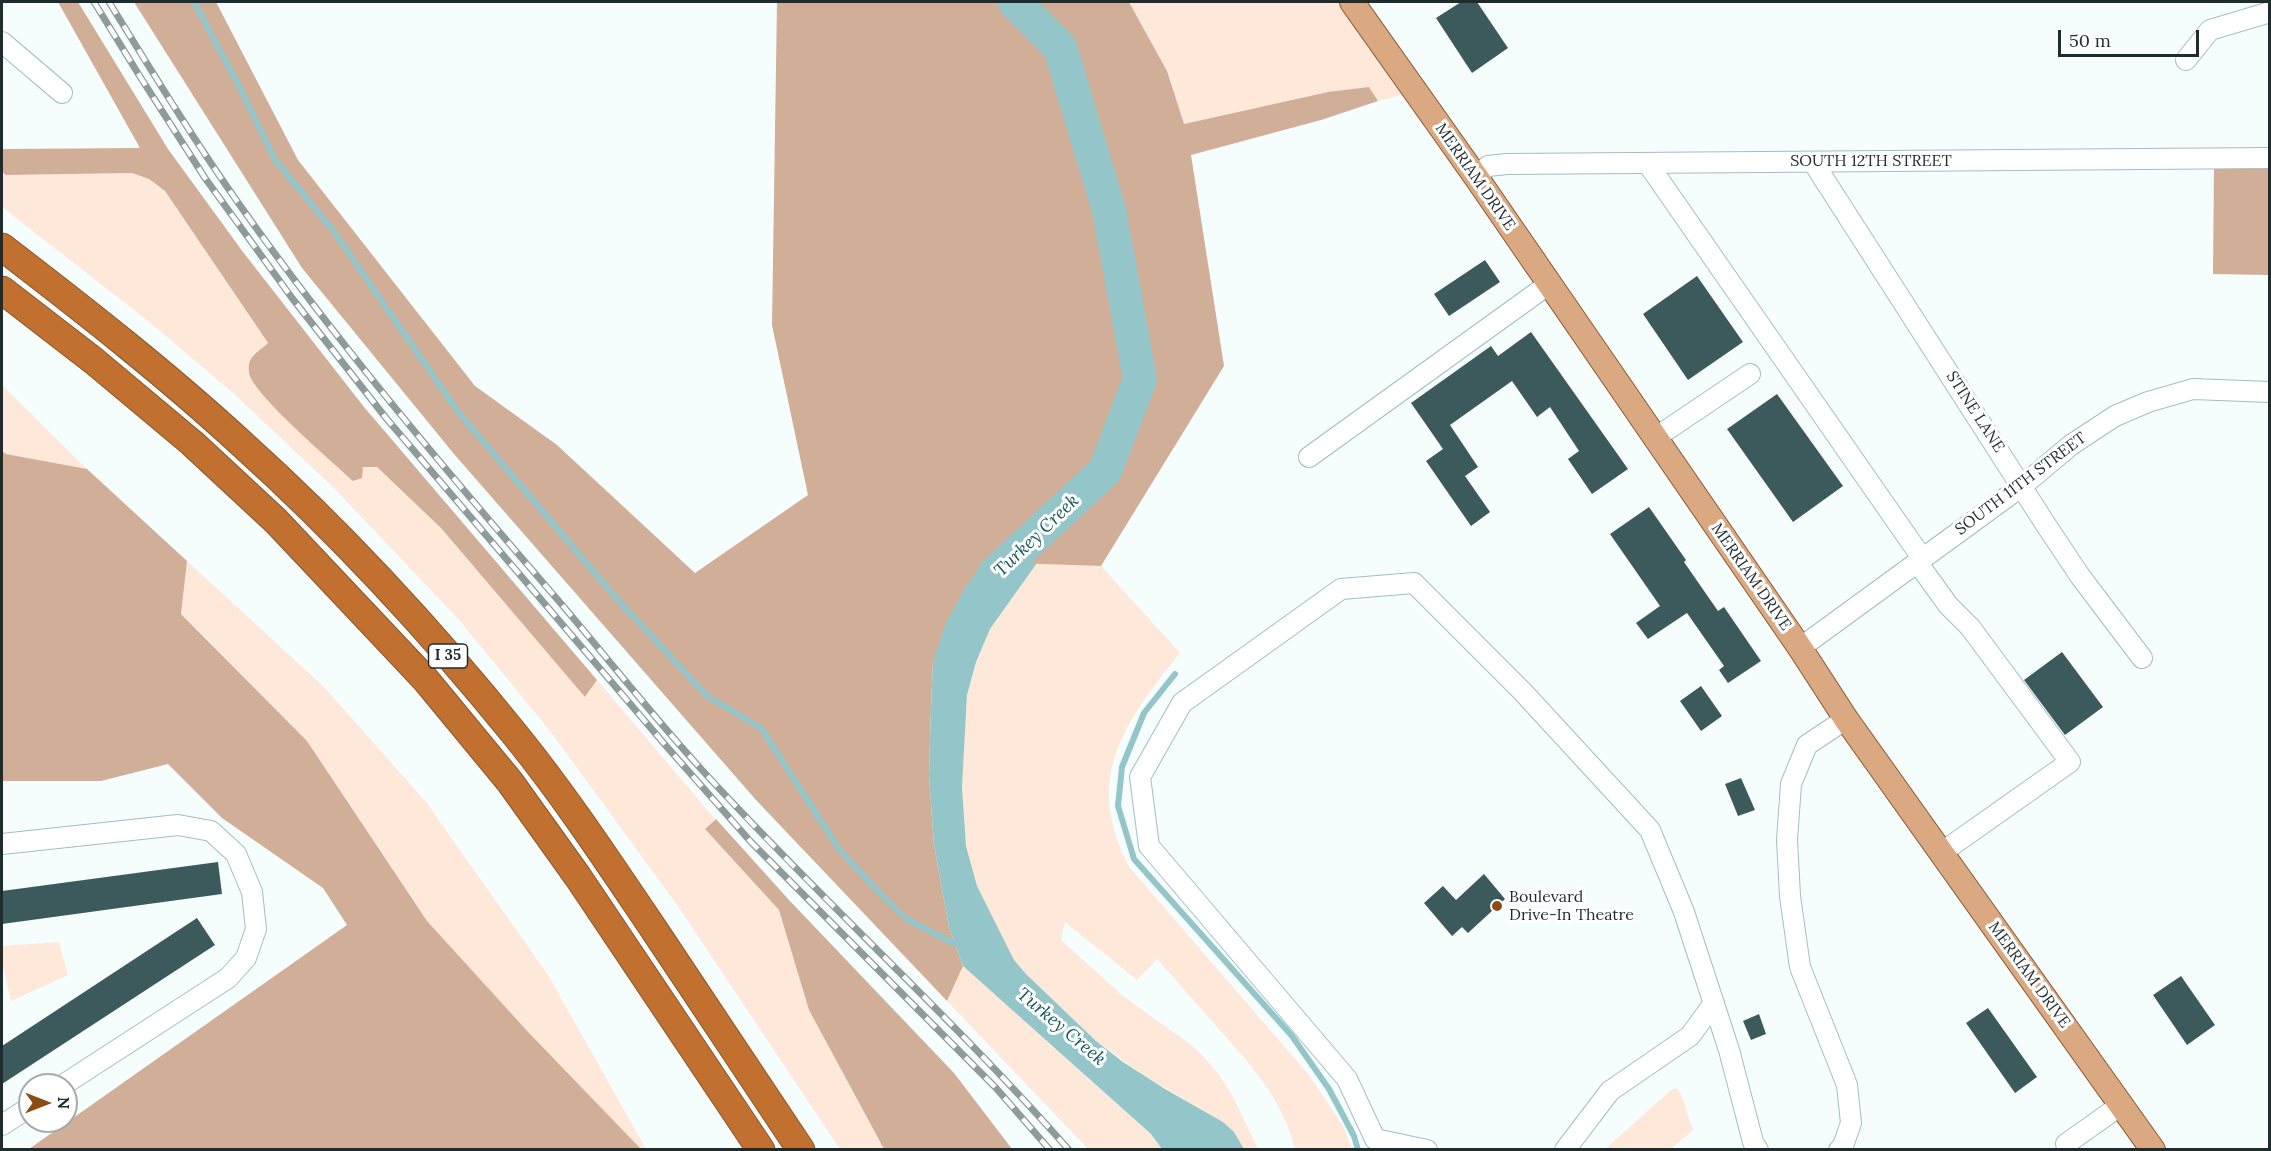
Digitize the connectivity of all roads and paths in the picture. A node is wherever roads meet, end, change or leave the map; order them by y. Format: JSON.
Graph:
{"nodes":[{"id":1,"x":1352,"y":2,"type":"edge"},
{"id":2,"x":2270,"y":12,"type":"edge"},
{"id":3,"x":2,"y":42,"type":"edge"},
{"id":4,"x":2186,"y":60,"type":"dead end"},
{"id":5,"x":62,"y":93,"type":"dead end"},
{"id":6,"x":2270,"y":158,"type":"edge"},
{"id":7,"x":1813,"y":162,"type":"junction"},
{"id":8,"x":1648,"y":164,"type":"junction"},
{"id":9,"x":1476,"y":177,"type":"junction"},
{"id":10,"x":2,"y":247,"type":"edge"},
{"id":11,"x":1549,"y":284,"type":"junction"},
{"id":12,"x":2,"y":290,"type":"edge"},
{"id":13,"x":1750,"y":374,"type":"dead end"},
{"id":14,"x":2270,"y":392,"type":"edge"},
{"id":15,"x":1655,"y":438,"type":"junction"},
{"id":16,"x":1309,"y":457,"type":"dead end"},
{"id":17,"x":2022,"y":486,"type":"junction"},
{"id":18,"x":1920,"y":560,"type":"junction"},
{"id":19,"x":1800,"y":648,"type":"junction"},
{"id":20,"x":2142,"y":658,"type":"dead end"},
{"id":21,"x":1846,"y":719,"type":"junction"},
{"id":22,"x":2,"y":844,"type":"edge"},
{"id":23,"x":1941,"y":853,"type":"junction"},
{"id":24,"x":1714,"y":1003,"type":"junction"},
{"id":25,"x":78,"y":1075,"type":"edge"},
{"id":26,"x":2121,"y":1104,"type":"junction"},
{"id":27,"x":18,"y":1115,"type":"edge"},
{"id":28,"x":2,"y":1125,"type":"edge"},
{"id":29,"x":2066,"y":1144,"type":"dead end"},
{"id":30,"x":761,"y":1149,"type":"edge"},
{"id":31,"x":801,"y":1149,"type":"edge"},
{"id":32,"x":1427,"y":1149,"type":"edge"},
{"id":33,"x":1565,"y":1149,"type":"edge"},
{"id":34,"x":1758,"y":1149,"type":"edge"},
{"id":35,"x":1839,"y":1149,"type":"edge"},
{"id":36,"x":2153,"y":1149,"type":"edge"}],
"edges":[{"from":1,"to":9,"type":"main road","name":"MERRIAM DRIVE"},
{"from":2,"to":4,"type":"street"},
{"from":3,"to":5,"type":"street"},
{"from":6,"to":7,"type":"street","name":"SOUTH 12TH STREET"},
{"from":7,"to":8,"type":"street","name":"SOUTH 12TH STREET"},
{"from":7,"to":17,"type":"street","name":"STINE LANE"},
{"from":8,"to":9,"type":"street","name":"SOUTH 12TH STREET"},
{"from":8,"to":18,"type":"street"},
{"from":9,"to":11,"type":"main road","name":"MERRIAM DRIVE"},
{"from":10,"to":31,"type":"highway","number":"I 35"},
{"from":11,"to":15,"type":"main road","name":"MERRIAM DRIVE"},
{"from":11,"to":16,"type":"street"},
{"from":12,"to":30,"type":"highway","number":"I 35"},
{"from":13,"to":15,"type":"street"},
{"from":14,"to":17,"type":"street","name":"SOUTH 11TH STREET"},
{"from":15,"to":19,"type":"main road","name":"MERRIAM DRIVE"},
{"from":17,"to":18,"type":"street","name":"SOUTH 11TH STREET"},
{"from":17,"to":20,"type":"street","name":"STINE LANE"},
{"from":18,"to":19,"type":"street","name":"SOUTH 11TH STREET"},
{"from":18,"to":23,"type":"street"},
{"from":19,"to":21,"type":"main road","name":"MERRIAM DRIVE"},
{"from":21,"to":23,"type":"main road","name":"MERRIAM DRIVE"},
{"from":21,"to":35,"type":"street"},
{"from":22,"to":25,"type":"street"},
{"from":23,"to":26,"type":"main road","name":"MERRIAM DRIVE"},
{"from":24,"to":32,"type":"street"},
{"from":24,"to":33,"type":"street"},
{"from":24,"to":34,"type":"street"},
{"from":26,"to":29,"type":"street"},
{"from":26,"to":36,"type":"main road","name":"MERRIAM DRIVE"},
{"from":27,"to":28,"type":"street"}]}
